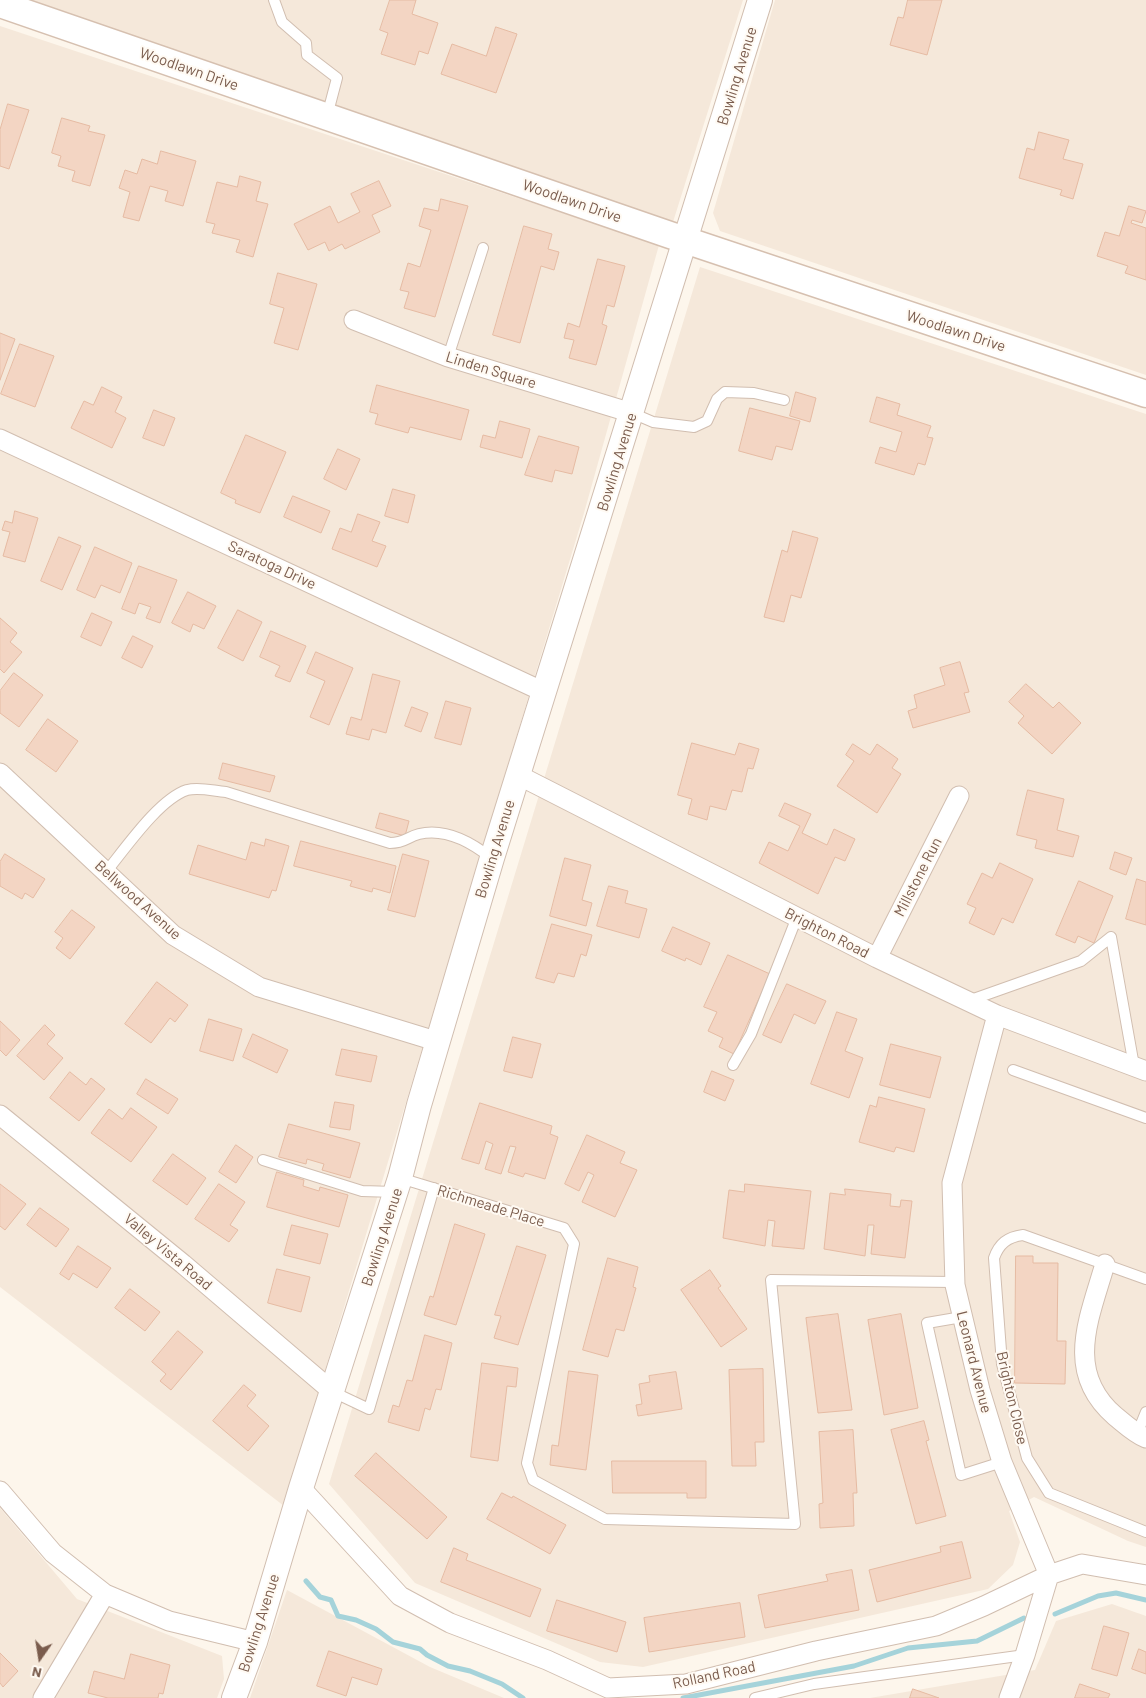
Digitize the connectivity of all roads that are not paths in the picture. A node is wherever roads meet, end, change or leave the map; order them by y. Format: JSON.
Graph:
{"nodes":[{"id":1,"x":274,"y":0,"type":"edge"},
{"id":2,"x":760,"y":0,"type":"edge"},
{"id":3,"x":0,"y":4,"type":"edge"},
{"id":4,"x":326,"y":117,"type":"junction"},
{"id":5,"x":686,"y":241,"type":"junction"},
{"id":6,"x":483,"y":248,"type":"dead end"},
{"id":7,"x":354,"y":320,"type":"dead end"},
{"id":8,"x":448,"y":357,"type":"junction"},
{"id":9,"x":1146,"y":394,"type":"edge"},
{"id":10,"x":784,"y":400,"type":"dead end"},
{"id":11,"x":632,"y":413,"type":"junction"},
{"id":12,"x":0,"y":439,"type":"edge"},
{"id":13,"x":544,"y":692,"type":"junction"},
{"id":14,"x":0,"y":773,"type":"edge"},
{"id":15,"x":518,"y":775,"type":"junction"},
{"id":16,"x":959,"y":796,"type":"dead end"},
{"id":17,"x":492,"y":858,"type":"junction"},
{"id":18,"x":106,"y":872,"type":"junction"},
{"id":19,"x":797,"y":917,"type":"junction"},
{"id":20,"x":877,"y":958,"type":"junction"},
{"id":21,"x":968,"y":1002,"type":"junction"},
{"id":22,"x":997,"y":1016,"type":"junction"},
{"id":23,"x":439,"y":1042,"type":"junction"},
{"id":24,"x":733,"y":1065,"type":"dead end"},
{"id":25,"x":1140,"y":1068,"type":"edge"},
{"id":26,"x":1013,"y":1070,"type":"dead end"},
{"id":27,"x":0,"y":1115,"type":"edge"},
{"id":28,"x":1146,"y":1118,"type":"edge"},
{"id":29,"x":263,"y":1160,"type":"dead end"},
{"id":30,"x":398,"y":1185,"type":"junction"},
{"id":31,"x":434,"y":1188,"type":"junction"},
{"id":32,"x":1105,"y":1264,"type":"junction"},
{"id":33,"x":1146,"y":1279,"type":"edge"},
{"id":34,"x":955,"y":1282,"type":"junction"},
{"id":35,"x":962,"y":1316,"type":"junction"},
{"id":36,"x":333,"y":1392,"type":"junction"},
{"id":37,"x":1146,"y":1412,"type":"edge"},
{"id":38,"x":1141,"y":1436,"type":"edge"},
{"id":39,"x":1002,"y":1462,"type":"junction"},
{"id":40,"x":301,"y":1488,"type":"junction"},
{"id":41,"x":0,"y":1491,"type":"edge"},
{"id":42,"x":1146,"y":1532,"type":"edge"},
{"id":43,"x":1049,"y":1575,"type":"junction"},
{"id":44,"x":1146,"y":1576,"type":"edge"},
{"id":45,"x":105,"y":1594,"type":"junction"},
{"id":46,"x":255,"y":1642,"type":"junction"},
{"id":47,"x":1025,"y":1655,"type":"junction"},
{"id":48,"x":43,"y":1698,"type":"edge"},
{"id":49,"x":234,"y":1698,"type":"edge"},
{"id":50,"x":755,"y":1698,"type":"edge"},
{"id":51,"x":1009,"y":1698,"type":"edge"}],
"edges":[{"from":1,"to":4,"type":"lane"},
{"from":2,"to":5,"type":"street","name":"Bowling Avenue"},
{"from":3,"to":4,"type":"main road","name":"Woodlawn Drive"},
{"from":4,"to":5,"type":"main road","name":"Woodlawn Drive"},
{"from":5,"to":9,"type":"main road","name":"Woodlawn Drive"},
{"from":5,"to":11,"type":"street","name":"Bowling Avenue"},
{"from":6,"to":8,"type":"lane"},
{"from":7,"to":8,"type":"street","name":"Linden Square"},
{"from":8,"to":11,"type":"street","name":"Linden Square"},
{"from":10,"to":11,"type":"lane"},
{"from":11,"to":13,"type":"street","name":"Bowling Avenue"},
{"from":12,"to":13,"type":"street","name":"Saratoga Drive"},
{"from":13,"to":15,"type":"street","name":"Bowling Avenue"},
{"from":14,"to":18,"type":"street","name":"Bellwood Avenue"},
{"from":15,"to":17,"type":"street","name":"Bowling Avenue"},
{"from":15,"to":19,"type":"street","name":"Brighton Road"},
{"from":16,"to":20,"type":"street","name":"Millstone Run"},
{"from":17,"to":18,"type":"lane"},
{"from":17,"to":23,"type":"street","name":"Bowling Avenue"},
{"from":18,"to":23,"type":"street","name":"Bellwood Avenue"},
{"from":19,"to":20,"type":"street","name":"Brighton Road"},
{"from":19,"to":24,"type":"lane"},
{"from":20,"to":21,"type":"street","name":"Brighton Road"},
{"from":21,"to":22,"type":"street","name":"Brighton Road"},
{"from":21,"to":25,"type":"lane"},
{"from":22,"to":25,"type":"street","name":"Brighton Road"},
{"from":22,"to":34,"type":"street","name":"Leonard Avenue"},
{"from":23,"to":30,"type":"street","name":"Bowling Avenue"},
{"from":26,"to":28,"type":"lane"},
{"from":27,"to":36,"type":"street","name":"Valley Vista Road"},
{"from":29,"to":30,"type":"lane","name":"Richmeade Place"},
{"from":30,"to":31,"type":"lane","name":"Richmeade Place"},
{"from":30,"to":36,"type":"street","name":"Bowling Avenue"},
{"from":31,"to":34,"type":"lane","name":"Richmeade Place"},
{"from":31,"to":36,"type":"lane"},
{"from":32,"to":33,"type":"lane","name":"Brighton Close"},
{"from":32,"to":38,"type":"street"},
{"from":32,"to":42,"type":"lane","name":"Brighton Close"},
{"from":34,"to":35,"type":"street","name":"Leonard Avenue"},
{"from":35,"to":39,"type":"street","name":"Leonard Avenue"},
{"from":35,"to":39,"type":"lane"},
{"from":36,"to":40,"type":"street","name":"Bowling Avenue"},
{"from":37,"to":38,"type":"lane"},
{"from":39,"to":43,"type":"street","name":"Leonard Avenue"},
{"from":40,"to":43,"type":"street","name":"Rolland Road"},
{"from":40,"to":46,"type":"street","name":"Bowling Avenue"},
{"from":41,"to":45,"type":"street"},
{"from":43,"to":44,"type":"street","name":"Rolland Road"},
{"from":43,"to":47,"type":"street"},
{"from":45,"to":46,"type":"street"},
{"from":45,"to":48,"type":"street"},
{"from":46,"to":49,"type":"street","name":"Bowling Avenue"},
{"from":47,"to":50,"type":"lane"},
{"from":47,"to":51,"type":"street"}]}
